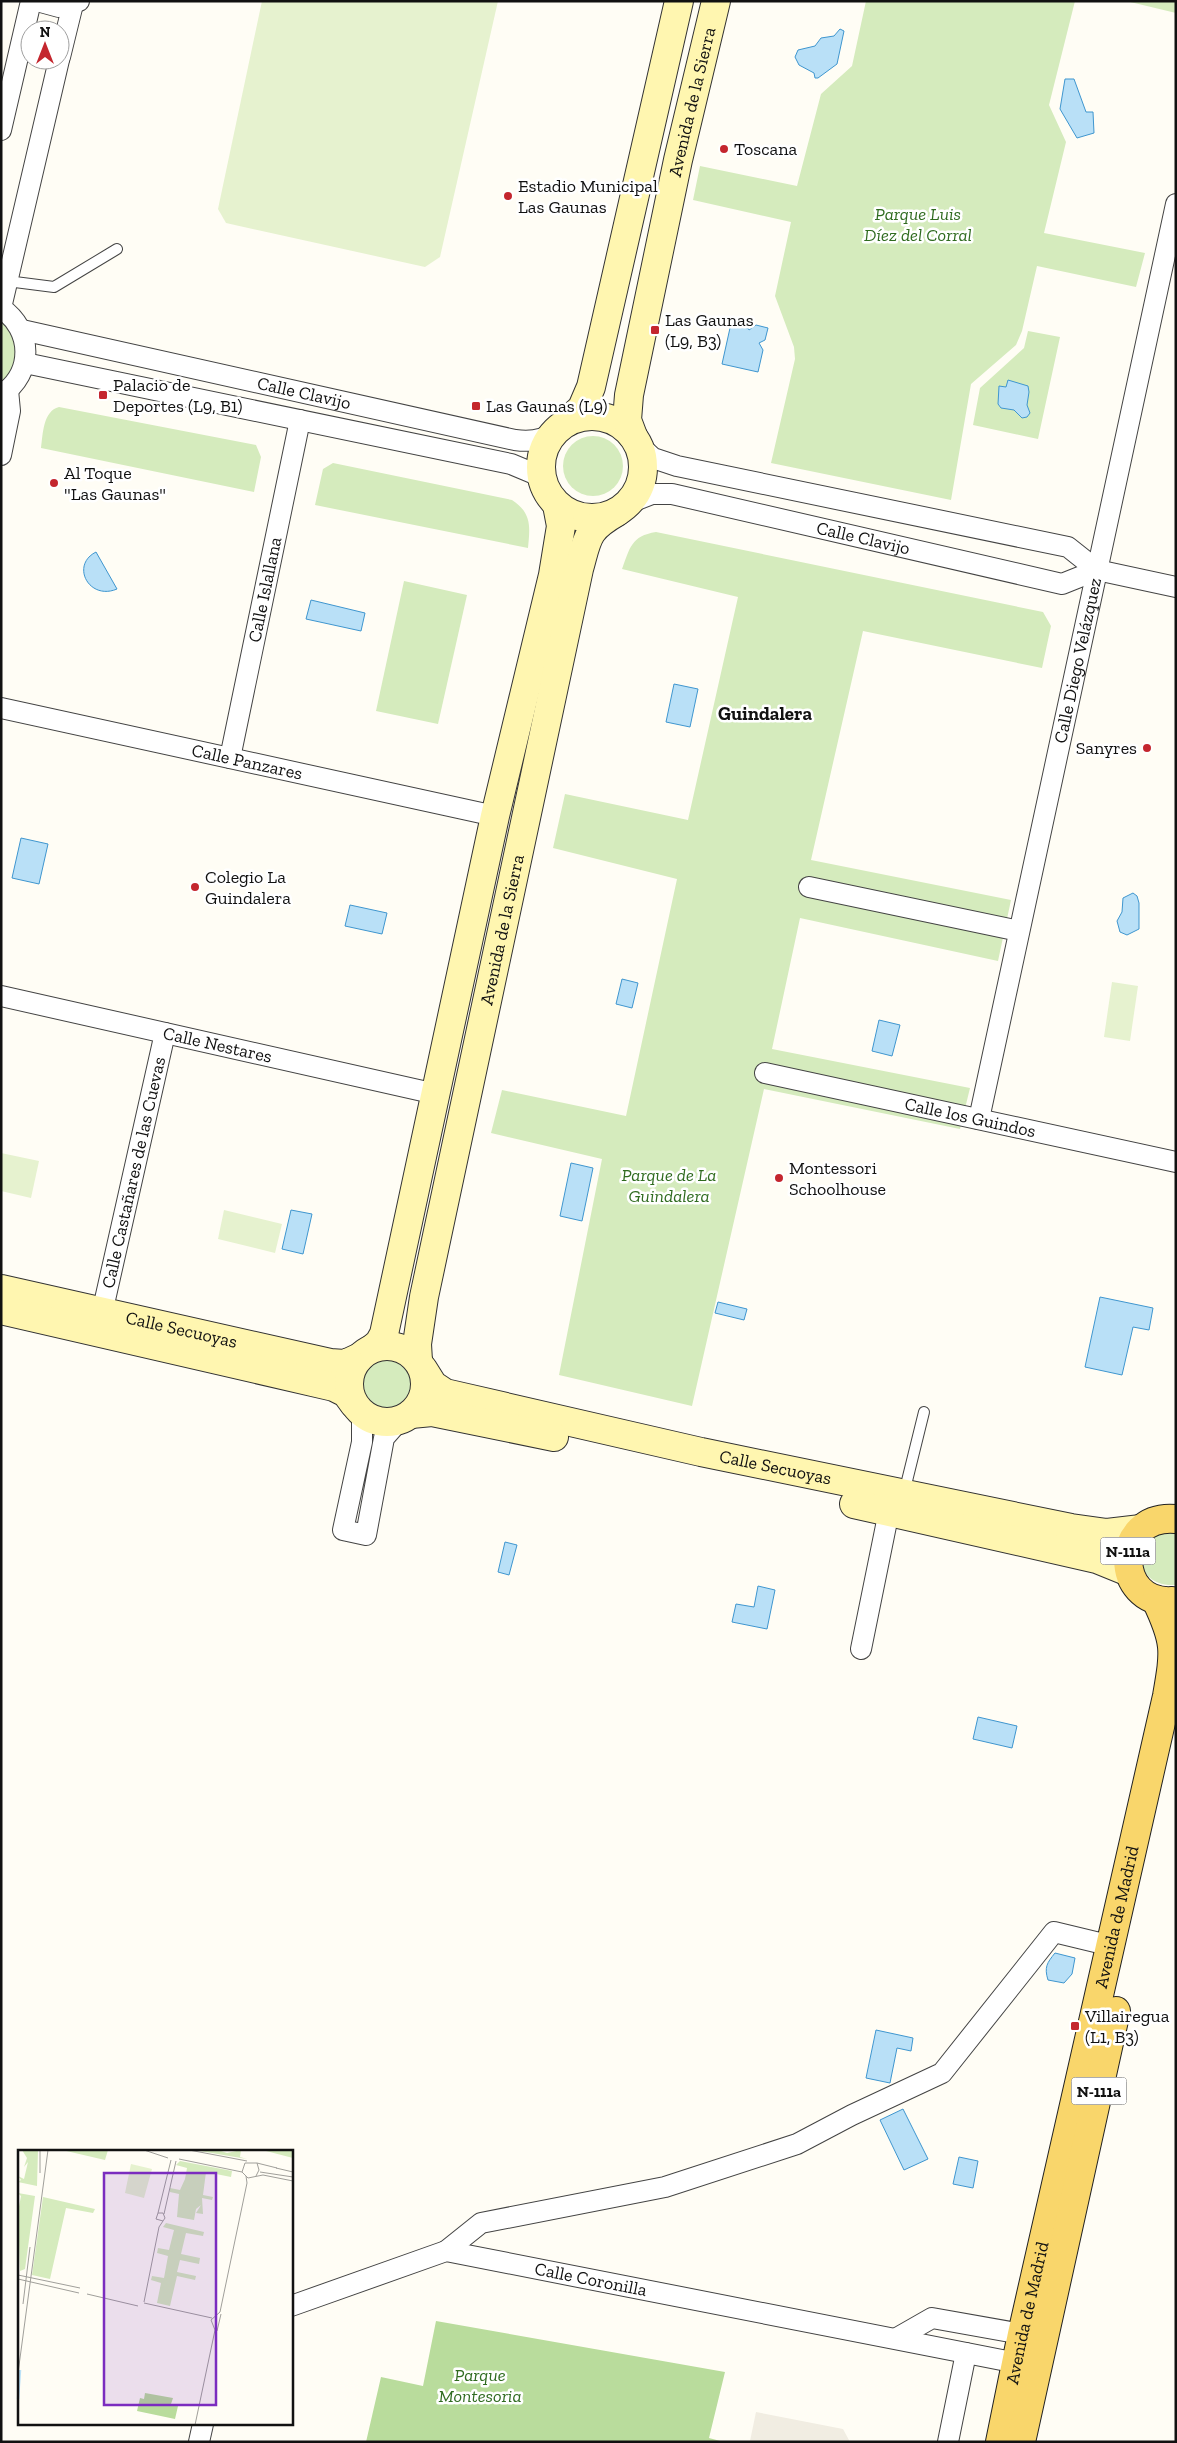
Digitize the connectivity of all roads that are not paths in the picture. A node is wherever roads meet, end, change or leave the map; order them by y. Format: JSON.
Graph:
{"nodes":[{"id":1,"x":31,"y":1,"type":"edge"},
{"id":2,"x":37,"y":1,"type":"edge"},
{"id":3,"x":679,"y":1,"type":"edge"},
{"id":4,"x":716,"y":1,"type":"edge"},
{"id":5,"x":76,"y":3,"type":"edge"},
{"id":6,"x":70,"y":24,"type":"edge"},
{"id":7,"x":57,"y":70,"type":"edge"},
{"id":8,"x":1,"y":130,"type":"edge"},
{"id":9,"x":1176,"y":204,"type":"edge"},
{"id":10,"x":116,"y":249,"type":"dead end"},
{"id":11,"x":7,"y":281,"type":"junction"},
{"id":12,"x":1,"y":308,"type":"edge"},
{"id":13,"x":22,"y":330,"type":"junction"},
{"id":14,"x":25,"y":364,"type":"junction"},
{"id":15,"x":5,"y":392,"type":"edge"},
{"id":16,"x":300,"y":420,"type":"junction"},
{"id":17,"x":561,"y":426,"type":"junction"},
{"id":18,"x":636,"y":441,"type":"junction"},
{"id":19,"x":1,"y":455,"type":"edge"},
{"id":20,"x":551,"y":497,"type":"junction"},
{"id":21,"x":623,"y":508,"type":"junction"},
{"id":22,"x":1097,"y":570,"type":"junction"},
{"id":23,"x":1176,"y":587,"type":"edge"},
{"id":24,"x":1,"y":708,"type":"edge"},
{"id":25,"x":230,"y":758,"type":"junction"},
{"id":26,"x":495,"y":816,"type":"junction"},
{"id":27,"x":809,"y":887,"type":"dead end"},
{"id":28,"x":1019,"y":931,"type":"junction"},
{"id":29,"x":1,"y":996,"type":"edge"},
{"id":30,"x":165,"y":1033,"type":"junction"},
{"id":31,"x":765,"y":1073,"type":"dead end"},
{"id":32,"x":436,"y":1094,"type":"junction"},
{"id":33,"x":979,"y":1119,"type":"junction"},
{"id":34,"x":1176,"y":1162,"type":"edge"},
{"id":35,"x":1,"y":1289,"type":"edge"},
{"id":36,"x":1,"y":1310,"type":"edge"},
{"id":37,"x":102,"y":1313,"type":"junction"},
{"id":38,"x":367,"y":1352,"type":"junction"},
{"id":39,"x":420,"y":1365,"type":"junction"},
{"id":40,"x":358,"y":1408,"type":"junction"},
{"id":41,"x":924,"y":1412,"type":"dead end"},
{"id":42,"x":405,"y":1418,"type":"junction"},
{"id":43,"x":896,"y":1502,"type":"junction"},
{"id":44,"x":1175,"y":1519,"type":"edge"},
{"id":45,"x":1141,"y":1529,"type":"junction"},
{"id":46,"x":1129,"y":1572,"type":"junction"},
{"id":47,"x":1166,"y":1600,"type":"edge"},
{"id":48,"x":861,"y":1649,"type":"dead end"},
{"id":49,"x":1176,"y":1740,"type":"edge"},
{"id":50,"x":1112,"y":1946,"type":"junction"},
{"id":51,"x":446,"y":2251,"type":"junction"},
{"id":52,"x":292,"y":2306,"type":"edge"},
{"id":53,"x":1022,"y":2334,"type":"junction"},
{"id":54,"x":898,"y":2338,"type":"junction"},
{"id":55,"x":966,"y":2353,"type":"junction"},
{"id":56,"x":1017,"y":2363,"type":"junction"},
{"id":57,"x":203,"y":2426,"type":"edge"},
{"id":58,"x":199,"y":2442,"type":"edge"},
{"id":59,"x":948,"y":2442,"type":"edge"},
{"id":60,"x":1000,"y":2442,"type":"edge"},
{"id":61,"x":1021,"y":2442,"type":"edge"}],
"edges":[{"from":1,"to":8,"type":"street"},
{"from":2,"to":5,"type":"street"},
{"from":3,"to":17,"type":"main road","name":"Avenida de la Sierra"},
{"from":4,"to":18,"type":"main road","name":"Avenida de la Sierra"},
{"from":5,"to":6,"type":"street"},
{"from":7,"to":11,"type":"street"},
{"from":9,"to":22,"type":"street","name":"Calle Diego Velázquez"},
{"from":10,"to":11,"type":"lane"},
{"from":11,"to":12,"type":"street"},
{"from":12,"to":13,"type":"street"},
{"from":13,"to":14,"type":"street"},
{"from":13,"to":17,"type":"street","name":"Calle Clavijo"},
{"from":14,"to":15,"type":"street"},
{"from":14,"to":16,"type":"street","name":"Calle Clavijo"},
{"from":15,"to":19,"type":"street"},
{"from":16,"to":20,"type":"street","name":"Calle Clavijo"},
{"from":16,"to":25,"type":"street","name":"Calle Islallana"},
{"from":17,"to":18,"type":"main road"},
{"from":17,"to":20,"type":"main road"},
{"from":18,"to":21,"type":"main road"},
{"from":18,"to":22,"type":"street","name":"Calle Clavijo"},
{"from":20,"to":21,"type":"main road"},
{"from":20,"to":26,"type":"main road","name":"Avenida de la Sierra"},
{"from":21,"to":22,"type":"street","name":"Calle Clavijo"},
{"from":21,"to":39,"type":"main road","name":"Avenida de la Sierra"},
{"from":22,"to":23,"type":"street","name":"Calle Clavijo"},
{"from":22,"to":28,"type":"street","name":"Calle Diego Velázquez"},
{"from":24,"to":25,"type":"street","name":"Calle Panzares"},
{"from":25,"to":26,"type":"street","name":"Calle Panzares"},
{"from":26,"to":32,"type":"main road","name":"Avenida de la Sierra"},
{"from":27,"to":28,"type":"street"},
{"from":28,"to":33,"type":"street","name":"Calle Diego Velázquez"},
{"from":29,"to":30,"type":"street","name":"Calle Nestares"},
{"from":30,"to":32,"type":"street","name":"Calle Nestares"},
{"from":30,"to":37,"type":"street","name":"Calle Castañares de las Cuevas"},
{"from":31,"to":33,"type":"street","name":"Calle los Guindos"},
{"from":32,"to":38,"type":"main road","name":"Avenida de la Sierra"},
{"from":33,"to":34,"type":"street","name":"Calle los Guindos"},
{"from":35,"to":37,"type":"main road","name":"Calle Secuoyas"},
{"from":36,"to":40,"type":"main road","name":"Calle Secuoyas"},
{"from":37,"to":38,"type":"main road","name":"Calle Secuoyas"},
{"from":38,"to":39,"type":"main road"},
{"from":38,"to":40,"type":"main road"},
{"from":39,"to":42,"type":"main road"},
{"from":39,"to":43,"type":"main road","name":"Calle Secuoyas"},
{"from":40,"to":42,"type":"main road"},
{"from":40,"to":42,"type":"street"},
{"from":41,"to":43,"type":"lane"},
{"from":42,"to":43,"type":"main road","name":"Calle Secuoyas"},
{"from":43,"to":45,"type":"main road","name":"Calle Secuoyas"},
{"from":43,"to":46,"type":"main road","name":"Calle Secuoyas"},
{"from":43,"to":48,"type":"street"},
{"from":44,"to":45,"type":"main road","number":"N-111a"},
{"from":45,"to":46,"type":"main road","number":"N-111a"},
{"from":46,"to":47,"type":"main road","number":"N-111a"},
{"from":47,"to":50,"type":"main road","name":"Avenida de Madrid","number":"N-111a"},
{"from":49,"to":61,"type":"main road","name":"Avenida de Madrid","number":"N-111a"},
{"from":50,"to":51,"type":"street"},
{"from":50,"to":53,"type":"main road","name":"Avenida de Madrid","number":"N-111a"},
{"from":51,"to":52,"type":"street"},
{"from":51,"to":54,"type":"street","name":"Calle Coronilla"},
{"from":53,"to":54,"type":"street"},
{"from":53,"to":56,"type":"main road","name":"Avenida de Madrid","number":"N-111a"},
{"from":54,"to":55,"type":"street","name":"Calle Coronilla"},
{"from":55,"to":56,"type":"street","name":"Calle Coronilla"},
{"from":55,"to":59,"type":"street"},
{"from":56,"to":60,"type":"main road","name":"Avenida de Madrid","number":"N-111a"},
{"from":57,"to":58,"type":"street"}]}
